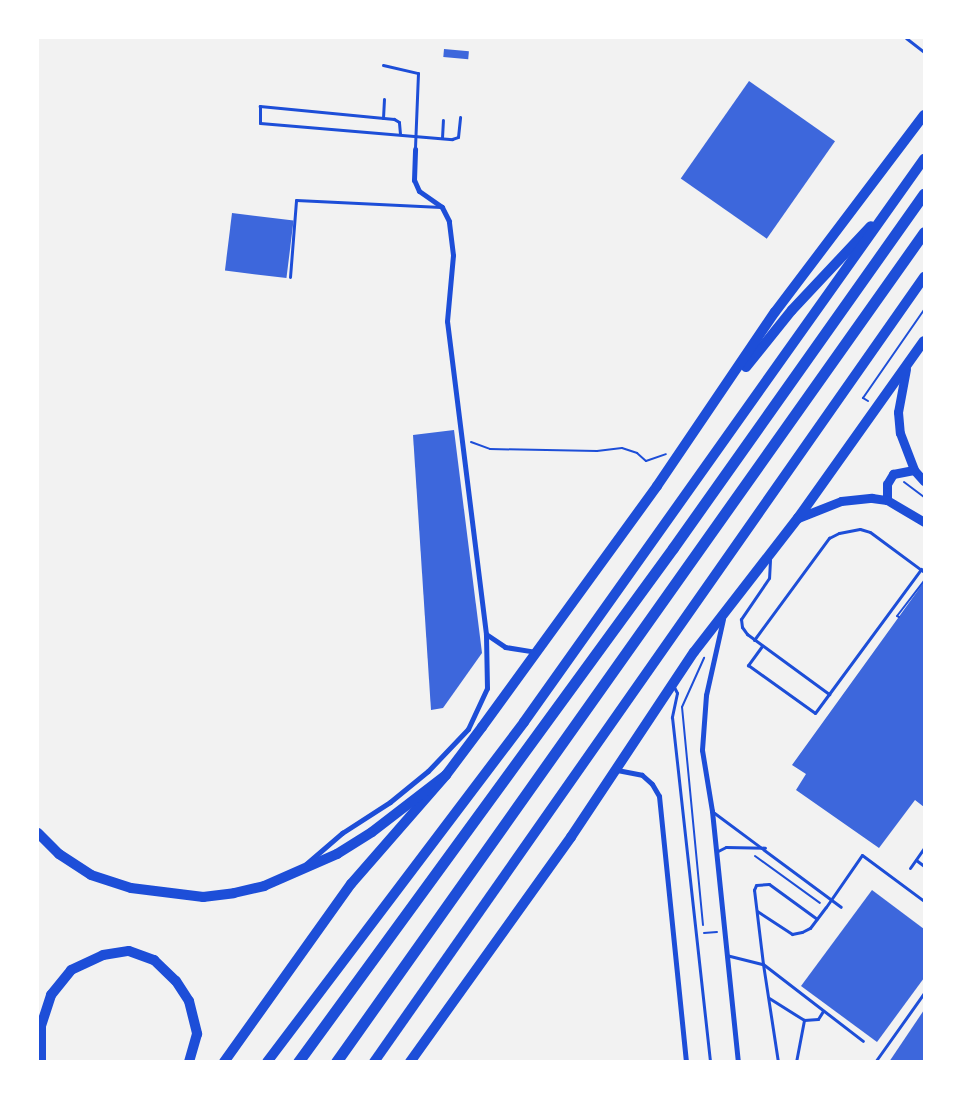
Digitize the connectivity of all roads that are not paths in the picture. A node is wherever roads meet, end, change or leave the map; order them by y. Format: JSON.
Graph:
{"nodes":[{"id":1,"x":906,"y":38,"type":"edge"},
{"id":2,"x":924,"y":52,"type":"edge"},
{"id":3,"x":383,"y":65,"type":"dead end"},
{"id":4,"x":384,"y":98,"type":"dead end"},
{"id":5,"x":924,"y":115,"type":"edge"},
{"id":6,"x":460,"y":117,"type":"dead end"},
{"id":7,"x":384,"y":118,"type":"junction"},
{"id":8,"x":443,"y":120,"type":"dead end"},
{"id":9,"x":400,"y":134,"type":"junction"},
{"id":10,"x":415,"y":136,"type":"junction"},
{"id":11,"x":442,"y":138,"type":"junction"},
{"id":12,"x":415,"y":149,"type":"joint"},
{"id":13,"x":924,"y":159,"type":"edge"},
{"id":14,"x":924,"y":194,"type":"edge"},
{"id":15,"x":442,"y":207,"type":"junction"},
{"id":16,"x":888,"y":210,"type":"junction"},
{"id":17,"x":924,"y":232,"type":"edge"},
{"id":18,"x":290,"y":277,"type":"dead end"},
{"id":19,"x":924,"y":277,"type":"edge"},
{"id":20,"x":924,"y":341,"type":"edge"},
{"id":21,"x":907,"y":366,"type":"junction"},
{"id":22,"x":710,"y":411,"type":"junction"},
{"id":23,"x":914,"y":470,"type":"junction"},
{"id":24,"x":924,"y":480,"type":"edge"},
{"id":25,"x":887,"y":500,"type":"junction"},
{"id":26,"x":798,"y":518,"type":"junction"},
{"id":27,"x":924,"y":522,"type":"edge"},
{"id":28,"x":770,"y":552,"type":"junction"},
{"id":29,"x":923,"y":571,"type":"edge"},
{"id":30,"x":725,"y":609,"type":"junction"},
{"id":31,"x":486,"y":634,"type":"junction"},
{"id":32,"x":754,"y":640,"type":"junction"},
{"id":33,"x":762,"y":646,"type":"junction"},
{"id":34,"x":536,"y":652,"type":"junction"},
{"id":35,"x":673,"y":684,"type":"junction"},
{"id":36,"x":829,"y":694,"type":"junction"},
{"id":37,"x":616,"y":770,"type":"junction"},
{"id":38,"x":446,"y":775,"type":"junction"},
{"id":39,"x":712,"y":811,"type":"junction"},
{"id":40,"x":38,"y":833,"type":"edge"},
{"id":41,"x":766,"y":848,"type":"junction"},
{"id":42,"x":924,"y":848,"type":"edge"},
{"id":43,"x":716,"y":852,"type":"junction"},
{"id":44,"x":916,"y":860,"type":"junction"},
{"id":45,"x":924,"y":866,"type":"edge"},
{"id":46,"x":910,"y":868,"type":"dead end"},
{"id":47,"x":299,"y":872,"type":"junction"},
{"id":48,"x":831,"y":900,"type":"junction"},
{"id":49,"x":924,"y":901,"type":"edge"},
{"id":50,"x":841,"y":907,"type":"dead end"},
{"id":51,"x":757,"y":911,"type":"junction"},
{"id":52,"x":817,"y":920,"type":"junction"},
{"id":53,"x":726,"y":955,"type":"junction"},
{"id":54,"x":763,"y":964,"type":"junction"},
{"id":55,"x":924,"y":993,"type":"edge"},
{"id":56,"x":768,"y":998,"type":"junction"},
{"id":57,"x":824,"y":1011,"type":"junction"},
{"id":58,"x":804,"y":1020,"type":"junction"},
{"id":59,"x":863,"y":1041,"type":"dead end"},
{"id":60,"x":41,"y":1062,"type":"edge"},
{"id":61,"x":189,"y":1062,"type":"edge"},
{"id":62,"x":224,"y":1062,"type":"edge"},
{"id":63,"x":267,"y":1062,"type":"edge"},
{"id":64,"x":298,"y":1062,"type":"edge"},
{"id":65,"x":336,"y":1062,"type":"edge"},
{"id":66,"x":374,"y":1062,"type":"edge"},
{"id":67,"x":410,"y":1062,"type":"edge"},
{"id":68,"x":686,"y":1062,"type":"edge"},
{"id":69,"x":710,"y":1062,"type":"edge"},
{"id":70,"x":738,"y":1062,"type":"edge"},
{"id":71,"x":778,"y":1062,"type":"edge"},
{"id":72,"x":796,"y":1062,"type":"edge"},
{"id":73,"x":875,"y":1062,"type":"edge"}],
"edges":[{"from":1,"to":2,"type":"lane"},
{"from":3,"to":10,"type":"lane"},
{"from":4,"to":7,"type":"lane"},
{"from":5,"to":22,"type":"main road"},
{"from":6,"to":11,"type":"lane"},
{"from":7,"to":9,"type":"lane"},
{"from":7,"to":9,"type":"lane"},
{"from":8,"to":11,"type":"lane"},
{"from":9,"to":10,"type":"lane"},
{"from":10,"to":11,"type":"lane"},
{"from":10,"to":12,"type":"lane"},
{"from":12,"to":15,"type":"street"},
{"from":13,"to":16,"type":"main road"},
{"from":14,"to":64,"type":"highway"},
{"from":15,"to":18,"type":"lane"},
{"from":15,"to":31,"type":"street"},
{"from":16,"to":22,"type":"main road"},
{"from":16,"to":63,"type":"main road"},
{"from":17,"to":65,"type":"highway"},
{"from":19,"to":66,"type":"main road"},
{"from":20,"to":21,"type":"main road"},
{"from":21,"to":23,"type":"main road"},
{"from":21,"to":26,"type":"main road"},
{"from":22,"to":34,"type":"main road"},
{"from":23,"to":24,"type":"main road"},
{"from":23,"to":25,"type":"main road"},
{"from":25,"to":26,"type":"main road"},
{"from":25,"to":27,"type":"main road"},
{"from":26,"to":28,"type":"main road"},
{"from":28,"to":30,"type":"main road"},
{"from":28,"to":32,"type":"lane"},
{"from":29,"to":32,"type":"lane"},
{"from":29,"to":36,"type":"lane"},
{"from":30,"to":35,"type":"main road"},
{"from":30,"to":39,"type":"street"},
{"from":31,"to":34,"type":"street"},
{"from":31,"to":47,"type":"street"},
{"from":32,"to":33,"type":"lane"},
{"from":33,"to":36,"type":"lane"},
{"from":33,"to":36,"type":"lane"},
{"from":34,"to":38,"type":"main road"},
{"from":35,"to":37,"type":"main road"},
{"from":35,"to":69,"type":"lane"},
{"from":37,"to":67,"type":"main road"},
{"from":37,"to":68,"type":"street"},
{"from":38,"to":47,"type":"main road"},
{"from":38,"to":62,"type":"main road"},
{"from":39,"to":41,"type":"lane"},
{"from":39,"to":43,"type":"street"},
{"from":40,"to":47,"type":"main road"},
{"from":41,"to":43,"type":"lane"},
{"from":41,"to":48,"type":"lane"},
{"from":42,"to":44,"type":"lane"},
{"from":43,"to":53,"type":"street"},
{"from":44,"to":45,"type":"lane"},
{"from":44,"to":46,"type":"lane"},
{"from":48,"to":49,"type":"lane"},
{"from":48,"to":50,"type":"lane"},
{"from":48,"to":52,"type":"lane"},
{"from":51,"to":52,"type":"lane"},
{"from":51,"to":52,"type":"lane"},
{"from":51,"to":54,"type":"lane"},
{"from":53,"to":54,"type":"lane"},
{"from":53,"to":70,"type":"street"},
{"from":54,"to":56,"type":"lane"},
{"from":54,"to":57,"type":"lane"},
{"from":55,"to":73,"type":"lane"},
{"from":56,"to":58,"type":"lane"},
{"from":56,"to":71,"type":"lane"},
{"from":57,"to":58,"type":"lane"},
{"from":57,"to":59,"type":"lane"},
{"from":58,"to":72,"type":"lane"},
{"from":60,"to":61,"type":"main road"}]}
